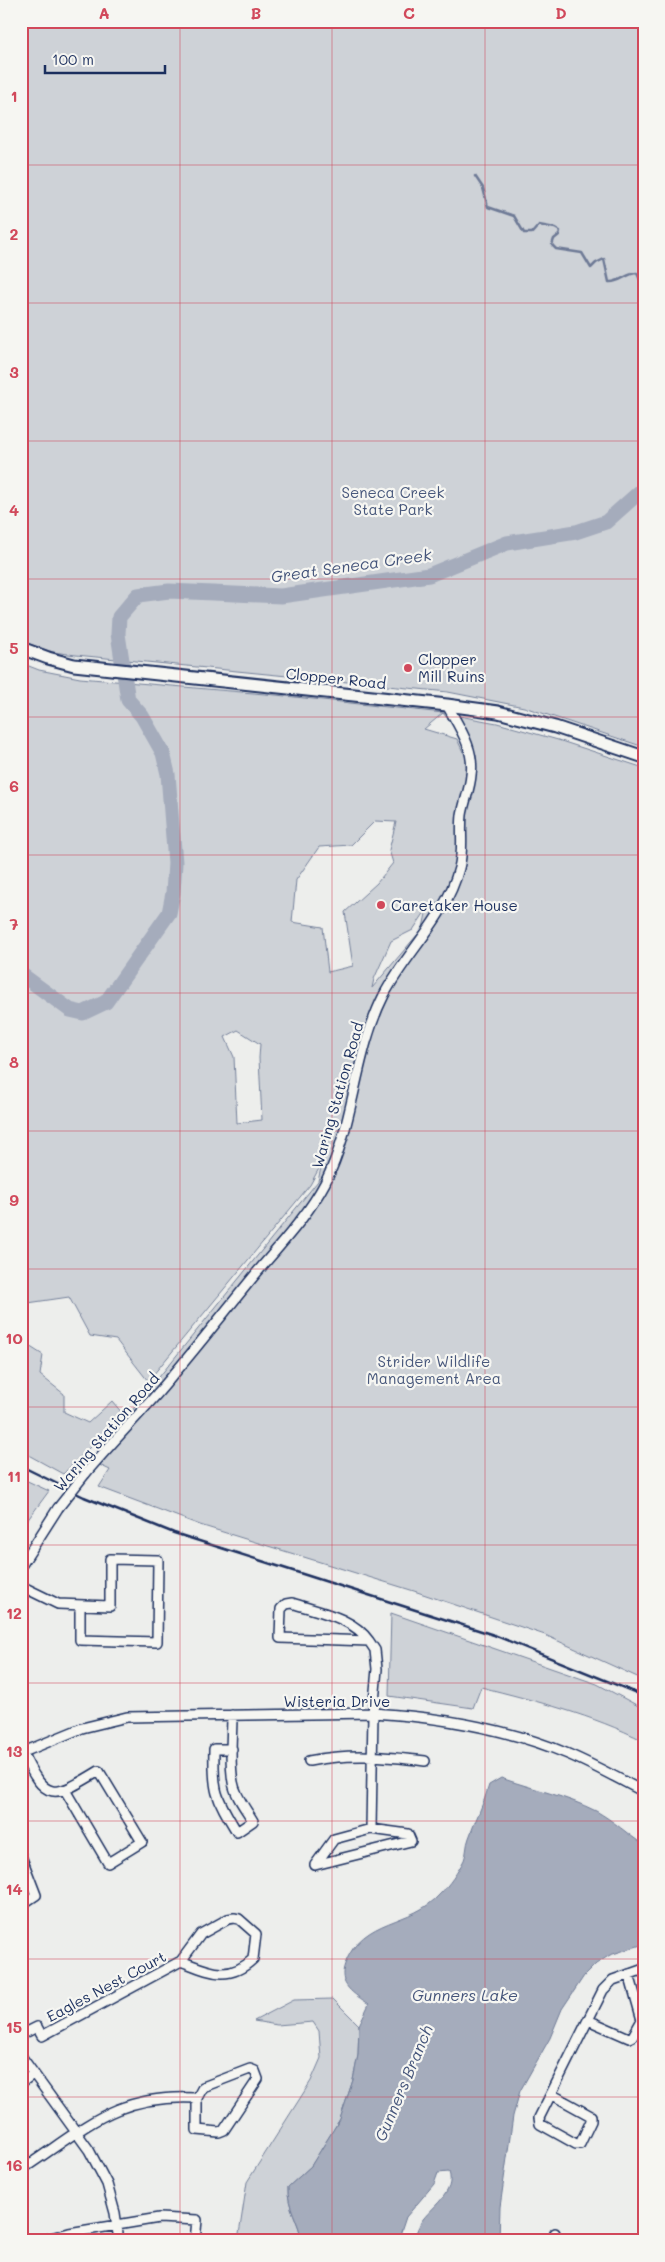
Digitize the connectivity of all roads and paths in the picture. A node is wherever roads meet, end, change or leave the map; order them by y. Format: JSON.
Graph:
{"nodes":[{"id":1,"x":21,"y":648,"type":"edge"},
{"id":2,"x":447,"y":705,"type":"junction"},
{"id":3,"x":644,"y":757,"type":"edge"},
{"id":4,"x":21,"y":1566,"type":"edge"},
{"id":5,"x":21,"y":1586,"type":"edge"},
{"id":6,"x":80,"y":1606,"type":"junction"},
{"id":7,"x":369,"y":1641,"type":"junction"},
{"id":8,"x":373,"y":1713,"type":"junction"},
{"id":9,"x":232,"y":1715,"type":"junction"},
{"id":10,"x":232,"y":1749,"type":"junction"},
{"id":11,"x":22,"y":1752,"type":"edge"},
{"id":12,"x":372,"y":1755,"type":"junction"},
{"id":13,"x":309,"y":1761,"type":"dead end"},
{"id":14,"x":425,"y":1761,"type":"dead end"},
{"id":15,"x":65,"y":1790,"type":"junction"},
{"id":16,"x":644,"y":1792,"type":"edge"},
{"id":17,"x":371,"y":1829,"type":"junction"},
{"id":18,"x":21,"y":1856,"type":"edge"},
{"id":19,"x":21,"y":1905,"type":"edge"},
{"id":20,"x":181,"y":1962,"type":"junction"},
{"id":21,"x":644,"y":1969,"type":"edge"},
{"id":22,"x":629,"y":1974,"type":"junction"},
{"id":23,"x":588,"y":2020,"type":"junction"},
{"id":24,"x":21,"y":2036,"type":"edge"},
{"id":25,"x":21,"y":2056,"type":"edge"},
{"id":26,"x":33,"y":2074,"type":"junction"},
{"id":27,"x":21,"y":2082,"type":"edge"},
{"id":28,"x":551,"y":2094,"type":"junction"},
{"id":29,"x":197,"y":2098,"type":"junction"},
{"id":30,"x":76,"y":2133,"type":"junction"},
{"id":31,"x":21,"y":2162,"type":"edge"},
{"id":32,"x":117,"y":2226,"type":"junction"},
{"id":33,"x":40,"y":2241,"type":"edge"},
{"id":34,"x":119,"y":2241,"type":"edge"},
{"id":35,"x":195,"y":2241,"type":"edge"}],
"edges":[{"from":1,"to":2,"type":"main road","name":"Clopper Road"},
{"from":2,"to":3,"type":"main road","name":"Clopper Road"},
{"from":2,"to":4,"type":"street","name":"Waring Station Road","bridge":true},
{"from":5,"to":6,"type":"street"},
{"from":6,"to":6,"type":"street"},
{"from":7,"to":7,"type":"street"},
{"from":7,"to":8,"type":"street"},
{"from":8,"to":9,"type":"street","name":"Wisteria Drive"},
{"from":8,"to":12,"type":"street"},
{"from":8,"to":16,"type":"street","name":"Wisteria Drive"},
{"from":9,"to":10,"type":"street"},
{"from":9,"to":11,"type":"street","name":"Wisteria Drive"},
{"from":10,"to":10,"type":"street"},
{"from":11,"to":15,"type":"street"},
{"from":12,"to":13,"type":"street"},
{"from":12,"to":14,"type":"street"},
{"from":12,"to":17,"type":"street"},
{"from":15,"to":15,"type":"street"},
{"from":17,"to":17,"type":"street"},
{"from":18,"to":19,"type":"street"},
{"from":20,"to":20,"type":"street","name":"Eagles Nest Court"},
{"from":20,"to":24,"type":"street","name":"Eagles Nest Court"},
{"from":21,"to":22,"type":"street"},
{"from":22,"to":23,"type":"street"},
{"from":22,"to":23,"type":"street"},
{"from":23,"to":28,"type":"street"},
{"from":25,"to":26,"type":"street"},
{"from":26,"to":27,"type":"street"},
{"from":26,"to":30,"type":"street"},
{"from":28,"to":28,"type":"street"},
{"from":29,"to":29,"type":"street"},
{"from":29,"to":30,"type":"street"},
{"from":30,"to":31,"type":"street"},
{"from":30,"to":32,"type":"street"},
{"from":32,"to":33,"type":"street"},
{"from":32,"to":34,"type":"street"},
{"from":32,"to":35,"type":"street"}]}
